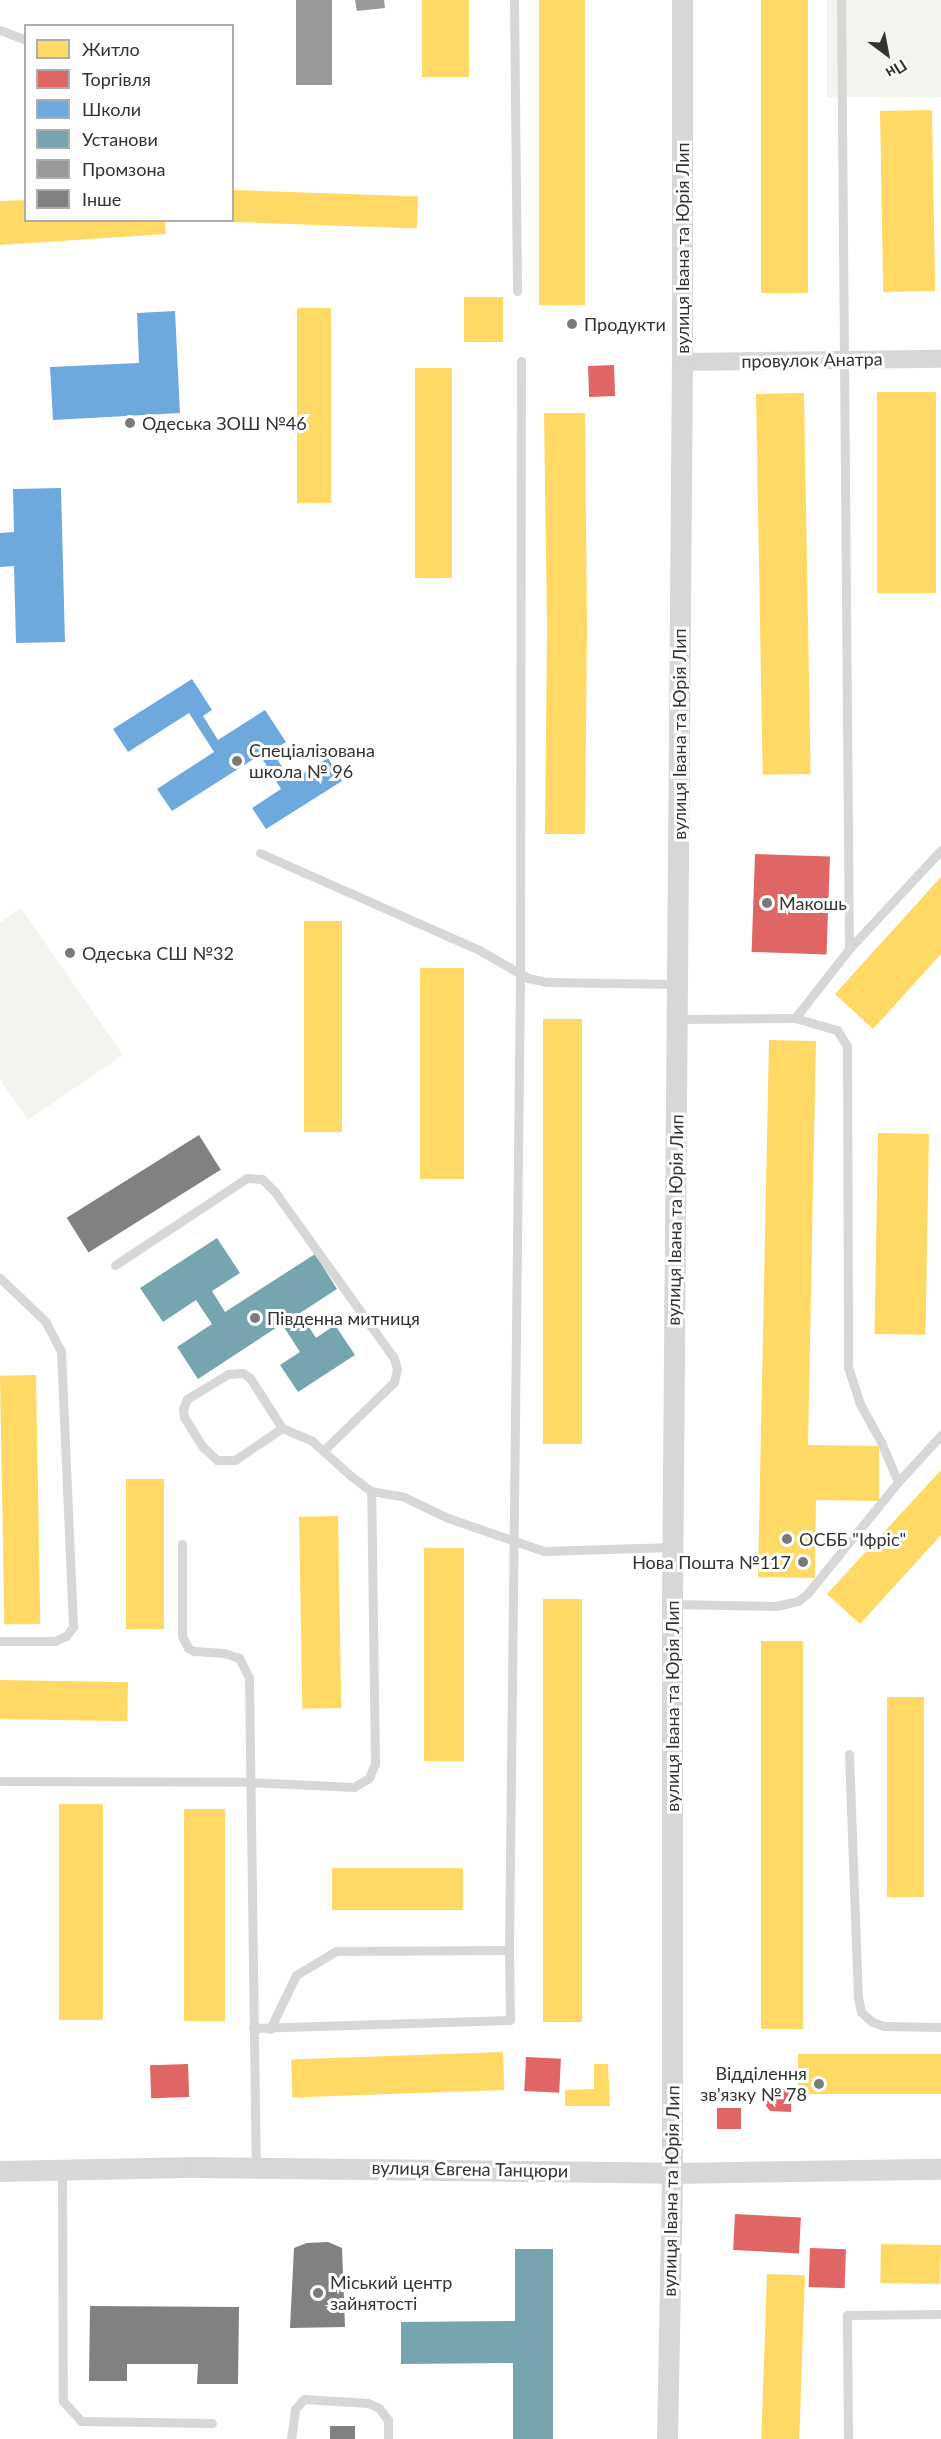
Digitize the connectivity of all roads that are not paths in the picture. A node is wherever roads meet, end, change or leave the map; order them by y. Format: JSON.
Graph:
{"nodes":[{"id":1,"x":514,"y":0,"type":"edge"},
{"id":2,"x":682,"y":0,"type":"edge"},
{"id":3,"x":841,"y":0,"type":"edge"},
{"id":4,"x":0,"y":30,"type":"edge"},
{"id":5,"x":24,"y":39,"type":"edge"},
{"id":6,"x":517,"y":291,"type":"dead end"},
{"id":7,"x":844,"y":359,"type":"junction"},
{"id":8,"x":941,"y":359,"type":"edge"},
{"id":9,"x":521,"y":361,"type":"dead end"},
{"id":10,"x":682,"y":362,"type":"junction"},
{"id":11,"x":941,"y":850,"type":"edge"},
{"id":12,"x":260,"y":853,"type":"dead end"},
{"id":13,"x":849,"y":949,"type":"junction"},
{"id":14,"x":520,"y":974,"type":"junction"},
{"id":15,"x":677,"y":984,"type":"junction"},
{"id":16,"x":795,"y":1018,"type":"junction"},
{"id":17,"x":677,"y":1019,"type":"junction"},
{"id":18,"x":115,"y":1265,"type":"dead end"},
{"id":19,"x":0,"y":1278,"type":"edge"},
{"id":20,"x":282,"y":1428,"type":"junction"},
{"id":21,"x":941,"y":1435,"type":"edge"},
{"id":22,"x":323,"y":1451,"type":"junction"},
{"id":23,"x":898,"y":1482,"type":"junction"},
{"id":24,"x":371,"y":1491,"type":"junction"},
{"id":25,"x":515,"y":1541,"type":"junction"},
{"id":26,"x":182,"y":1544,"type":"dead end"},
{"id":27,"x":672,"y":1547,"type":"junction"},
{"id":28,"x":672,"y":1604,"type":"junction"},
{"id":29,"x":0,"y":1641,"type":"edge"},
{"id":30,"x":849,"y":1754,"type":"dead end"},
{"id":31,"x":0,"y":1781,"type":"edge"},
{"id":32,"x":250,"y":1782,"type":"junction"},
{"id":33,"x":509,"y":1950,"type":"junction"},
{"id":34,"x":941,"y":2027,"type":"edge"},
{"id":35,"x":253,"y":2028,"type":"junction"},
{"id":36,"x":270,"y":2029,"type":"junction"},
{"id":37,"x":256,"y":2167,"type":"junction"},
{"id":38,"x":941,"y":2169,"type":"edge"},
{"id":39,"x":0,"y":2171,"type":"edge"},
{"id":40,"x":62,"y":2172,"type":"junction"},
{"id":41,"x":672,"y":2173,"type":"junction"},
{"id":42,"x":941,"y":2314,"type":"edge"},
{"id":43,"x":212,"y":2423,"type":"dead end"},
{"id":44,"x":291,"y":2439,"type":"edge"},
{"id":45,"x":388,"y":2439,"type":"edge"},
{"id":46,"x":667,"y":2439,"type":"edge"},
{"id":47,"x":848,"y":2439,"type":"edge"}],
"edges":[{"from":1,"to":6,"type":"lane"},
{"from":2,"to":10,"type":"street","name":"вулиця Івана та Юрія Лип"},
{"from":3,"to":7,"type":"lane"},
{"from":4,"to":5,"type":"lane"},
{"from":7,"to":8,"type":"street","name":"провулок Анатра"},
{"from":7,"to":10,"type":"street","name":"провулок Анатра"},
{"from":7,"to":13,"type":"lane"},
{"from":9,"to":14,"type":"lane"},
{"from":10,"to":15,"type":"street","name":"вулиця Івана та Юрія Лип"},
{"from":11,"to":13,"type":"lane"},
{"from":12,"to":14,"type":"lane"},
{"from":13,"to":16,"type":"lane"},
{"from":14,"to":15,"type":"lane"},
{"from":14,"to":25,"type":"lane"},
{"from":15,"to":17,"type":"street","name":"вулиця Івана та Юрія Лип"},
{"from":16,"to":17,"type":"lane"},
{"from":16,"to":23,"type":"lane"},
{"from":17,"to":27,"type":"street","name":"вулиця Івана та Юрія Лип"},
{"from":18,"to":22,"type":"lane"},
{"from":19,"to":29,"type":"lane"},
{"from":20,"to":20,"type":"lane"},
{"from":20,"to":22,"type":"lane"},
{"from":21,"to":23,"type":"lane"},
{"from":22,"to":24,"type":"lane"},
{"from":23,"to":28,"type":"lane"},
{"from":24,"to":25,"type":"lane"},
{"from":24,"to":32,"type":"lane"},
{"from":25,"to":27,"type":"lane"},
{"from":25,"to":33,"type":"lane"},
{"from":26,"to":32,"type":"lane"},
{"from":27,"to":28,"type":"street","name":"вулиця Івана та Юрія Лип"},
{"from":28,"to":41,"type":"street","name":"вулиця Івана та Юрія Лип"},
{"from":30,"to":34,"type":"lane"},
{"from":31,"to":32,"type":"lane"},
{"from":32,"to":35,"type":"lane"},
{"from":33,"to":36,"type":"lane"},
{"from":33,"to":36,"type":"lane"},
{"from":35,"to":36,"type":"lane"},
{"from":35,"to":37,"type":"lane"},
{"from":37,"to":40,"type":"street","name":"вулиця Євгена Танцюри"},
{"from":37,"to":41,"type":"street","name":"вулиця Євгена Танцюри"},
{"from":38,"to":41,"type":"street","name":"вулиця Євгена Танцюри"},
{"from":39,"to":40,"type":"street","name":"вулиця Євгена Танцюри"},
{"from":40,"to":43,"type":"lane"},
{"from":41,"to":46,"type":"street","name":"вулиця Івана та Юрія Лип"},
{"from":42,"to":47,"type":"lane"},
{"from":44,"to":45,"type":"lane"}]}
